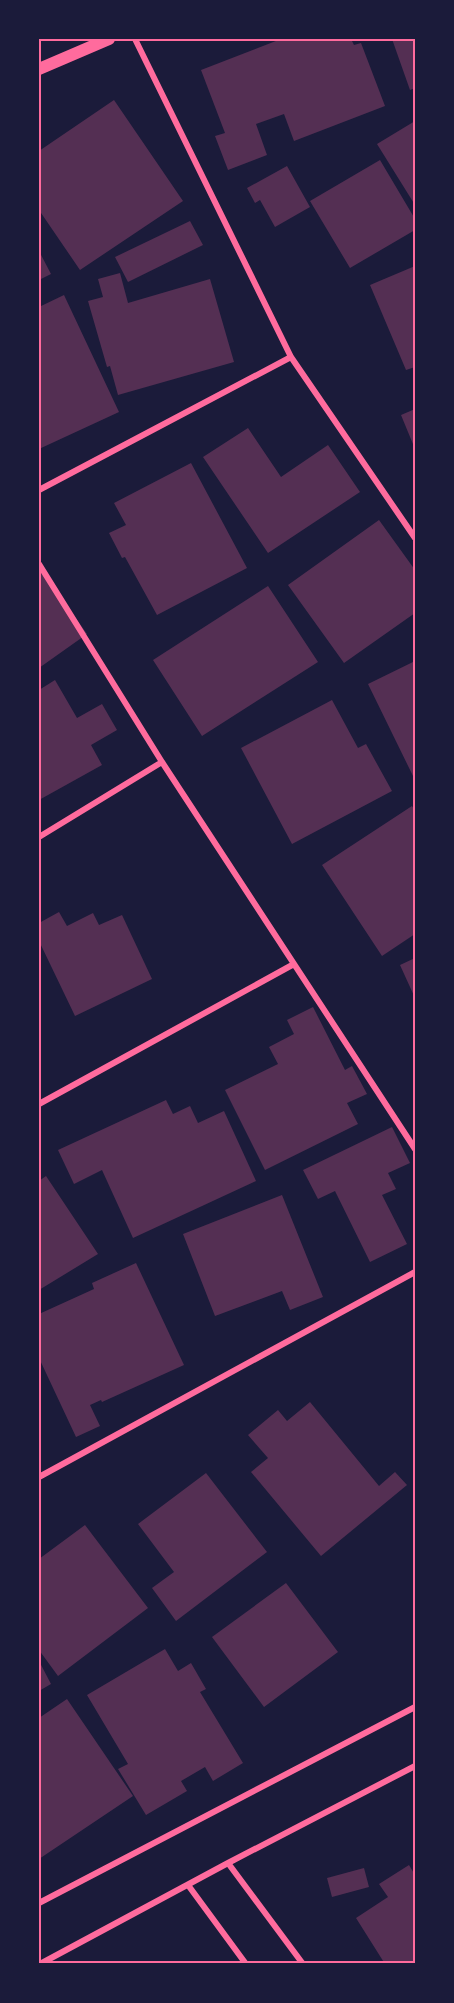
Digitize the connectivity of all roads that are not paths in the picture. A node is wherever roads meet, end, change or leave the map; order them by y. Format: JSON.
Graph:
{"nodes":[{"id":1,"x":109,"y":39,"type":"edge"},
{"id":2,"x":135,"y":39,"type":"edge"},
{"id":3,"x":39,"y":69,"type":"edge"},
{"id":4,"x":291,"y":357,"type":"junction"},
{"id":5,"x":39,"y":490,"type":"edge"},
{"id":6,"x":415,"y":538,"type":"edge"},
{"id":7,"x":39,"y":564,"type":"edge"},
{"id":8,"x":162,"y":762,"type":"junction"},
{"id":9,"x":39,"y":837,"type":"edge"},
{"id":10,"x":294,"y":964,"type":"junction"},
{"id":11,"x":39,"y":1104,"type":"edge"},
{"id":12,"x":415,"y":1149,"type":"edge"},
{"id":13,"x":415,"y":1272,"type":"edge"},
{"id":14,"x":40,"y":1475,"type":"edge"},
{"id":15,"x":415,"y":1707,"type":"edge"},
{"id":16,"x":415,"y":1766,"type":"edge"},
{"id":17,"x":228,"y":1863,"type":"junction"},
{"id":18,"x":188,"y":1885,"type":"junction"},
{"id":19,"x":39,"y":1903,"type":"edge"},
{"id":20,"x":40,"y":1964,"type":"edge"},
{"id":21,"x":246,"y":1964,"type":"edge"},
{"id":22,"x":303,"y":1964,"type":"edge"}],
"edges":[{"from":1,"to":3,"type":"main road"},
{"from":2,"to":4,"type":"street"},
{"from":4,"to":5,"type":"street"},
{"from":4,"to":6,"type":"street"},
{"from":7,"to":8,"type":"street"},
{"from":8,"to":9,"type":"street"},
{"from":8,"to":10,"type":"street"},
{"from":10,"to":11,"type":"street"},
{"from":10,"to":12,"type":"street"},
{"from":13,"to":14,"type":"street"},
{"from":15,"to":19,"type":"street"},
{"from":16,"to":17,"type":"street"},
{"from":17,"to":18,"type":"street"},
{"from":17,"to":22,"type":"street"},
{"from":18,"to":20,"type":"street"},
{"from":18,"to":21,"type":"street"}]}
